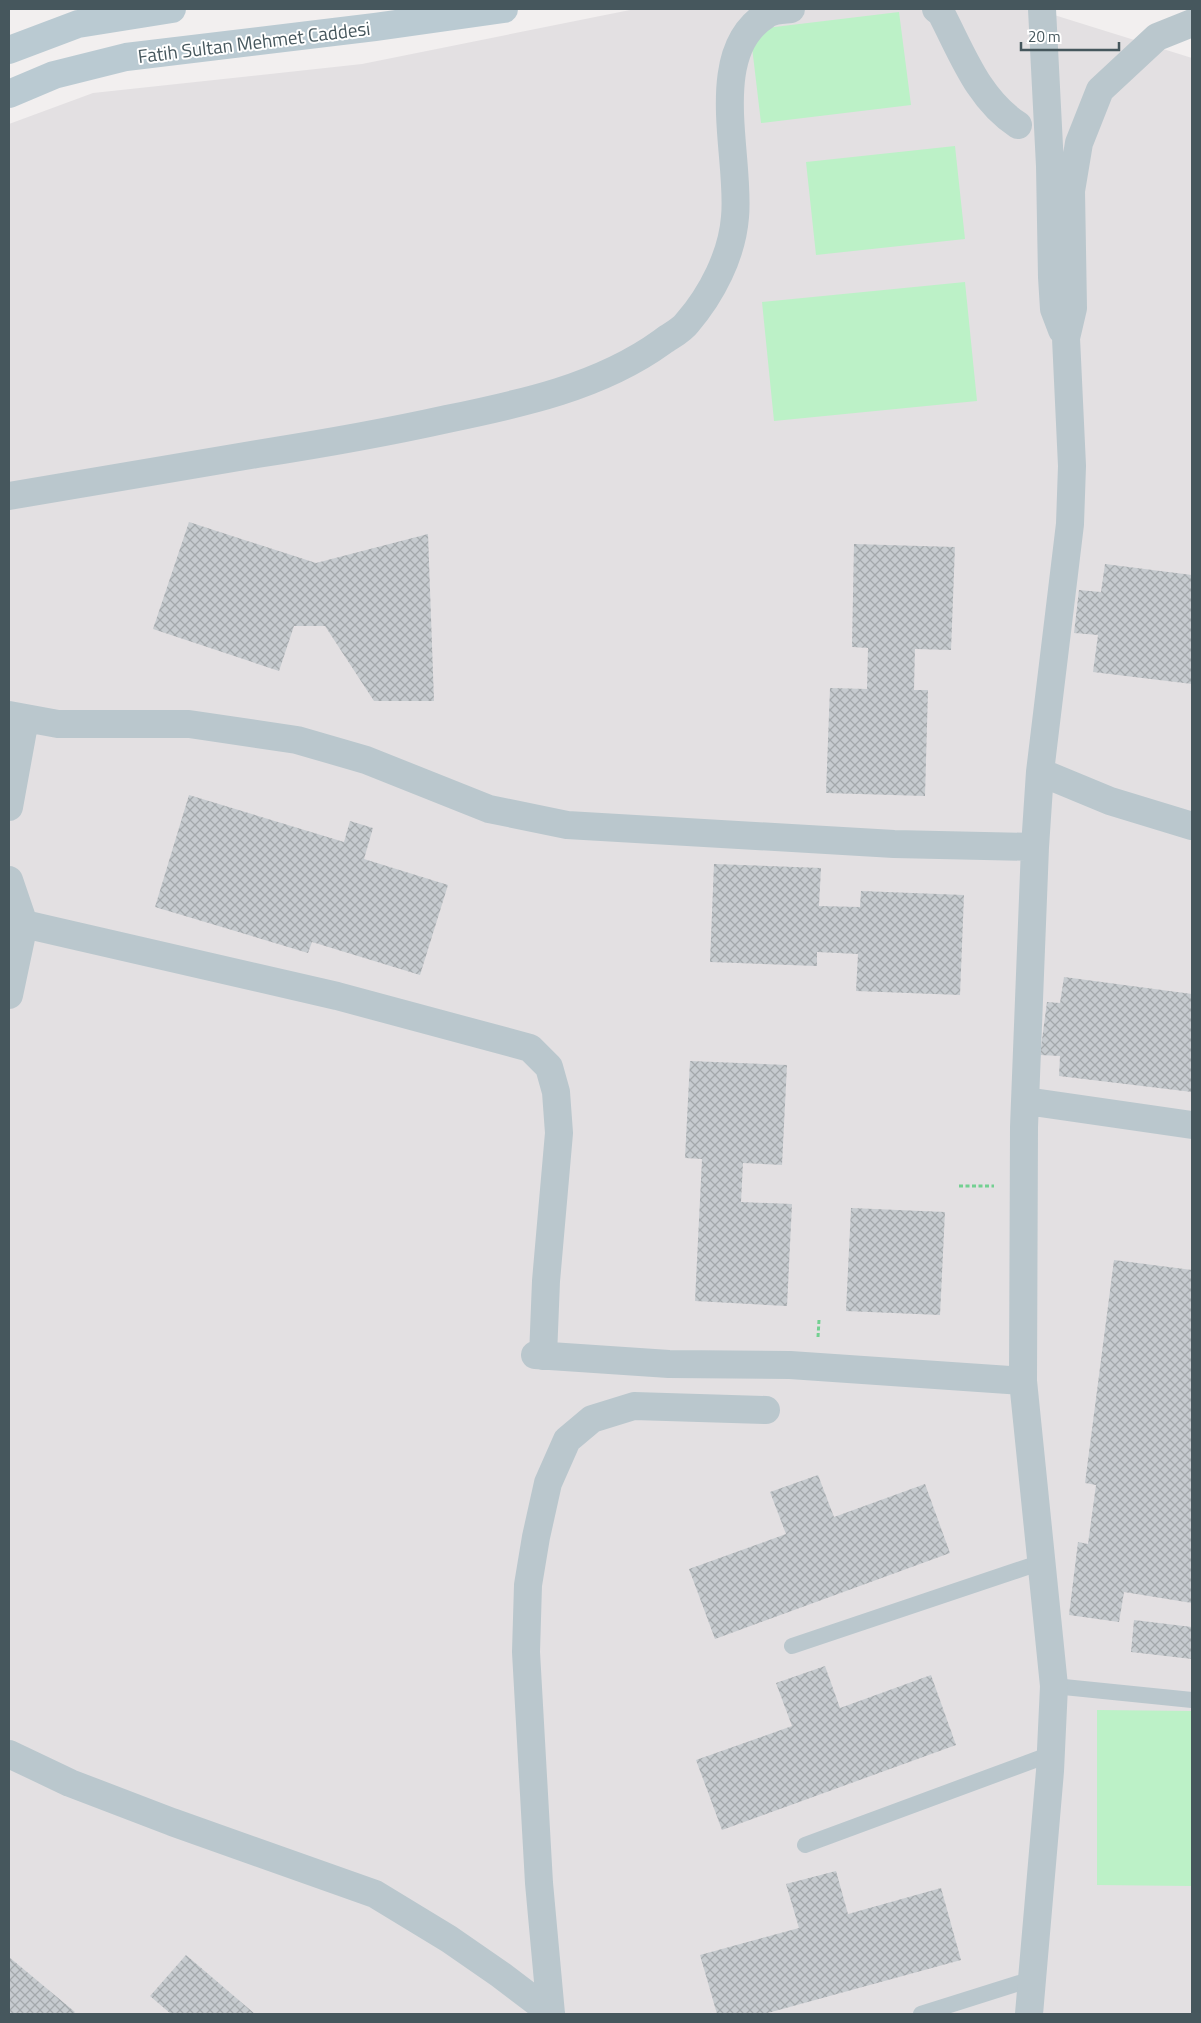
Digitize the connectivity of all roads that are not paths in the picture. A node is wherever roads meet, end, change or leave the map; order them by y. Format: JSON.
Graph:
{"nodes":[{"id":1,"x":172,"y":9,"type":"edge"},
{"id":2,"x":504,"y":9,"type":"edge"},
{"id":3,"x":792,"y":9,"type":"edge"},
{"id":4,"x":936,"y":9,"type":"edge"},
{"id":5,"x":1042,"y":9,"type":"edge"},
{"id":6,"x":1192,"y":23,"type":"edge"},
{"id":7,"x":9,"y":50,"type":"edge"},
{"id":8,"x":9,"y":94,"type":"edge"},
{"id":9,"x":1018,"y":124,"type":"dead end"},
{"id":10,"x":1066,"y":338,"type":"junction"},
{"id":11,"x":9,"y":496,"type":"edge"},
{"id":12,"x":17,"y":717,"type":"edge"},
{"id":13,"x":1040,"y":772,"type":"junction"},
{"id":14,"x":9,"y":807,"type":"edge"},
{"id":15,"x":1192,"y":826,"type":"edge"},
{"id":16,"x":1035,"y":848,"type":"junction"},
{"id":17,"x":9,"y":880,"type":"edge"},
{"id":18,"x":24,"y":924,"type":"junction"},
{"id":19,"x":9,"y":995,"type":"edge"},
{"id":20,"x":1026,"y":1101,"type":"junction"},
{"id":21,"x":1192,"y":1125,"type":"edge"},
{"id":22,"x":1023,"y":1381,"type":"junction"},
{"id":23,"x":766,"y":1410,"type":"dead end"},
{"id":24,"x":1042,"y":1562,"type":"junction"},
{"id":25,"x":792,"y":1646,"type":"dead end"},
{"id":26,"x":1054,"y":1686,"type":"junction"},
{"id":27,"x":1192,"y":1700,"type":"edge"},
{"id":28,"x":9,"y":1754,"type":"edge"},
{"id":29,"x":1051,"y":1754,"type":"junction"},
{"id":30,"x":805,"y":1845,"type":"dead end"},
{"id":31,"x":1032,"y":1979,"type":"junction"},
{"id":32,"x":551,"y":2014,"type":"edge"},
{"id":33,"x":921,"y":2014,"type":"edge"},
{"id":34,"x":1029,"y":2014,"type":"edge"}],
"edges":[{"from":1,"to":7,"type":"main road"},
{"from":2,"to":8,"type":"main road","name":"Fatih Sultan Mehmet Caddesi"},
{"from":3,"to":11,"type":"street"},
{"from":4,"to":9,"type":"street"},
{"from":5,"to":10,"type":"street"},
{"from":6,"to":10,"type":"street"},
{"from":10,"to":13,"type":"street"},
{"from":12,"to":14,"type":"street"},
{"from":12,"to":16,"type":"street"},
{"from":13,"to":15,"type":"street"},
{"from":13,"to":16,"type":"street"},
{"from":16,"to":20,"type":"street"},
{"from":17,"to":18,"type":"street"},
{"from":18,"to":19,"type":"street"},
{"from":18,"to":22,"type":"street"},
{"from":20,"to":21,"type":"street"},
{"from":20,"to":22,"type":"street"},
{"from":22,"to":24,"type":"street"},
{"from":23,"to":32,"type":"street"},
{"from":24,"to":25,"type":"lane"},
{"from":24,"to":26,"type":"street"},
{"from":26,"to":27,"type":"lane"},
{"from":26,"to":29,"type":"street"},
{"from":28,"to":32,"type":"street"},
{"from":29,"to":30,"type":"lane"},
{"from":29,"to":31,"type":"street"},
{"from":31,"to":33,"type":"lane"},
{"from":31,"to":34,"type":"street"}]}
